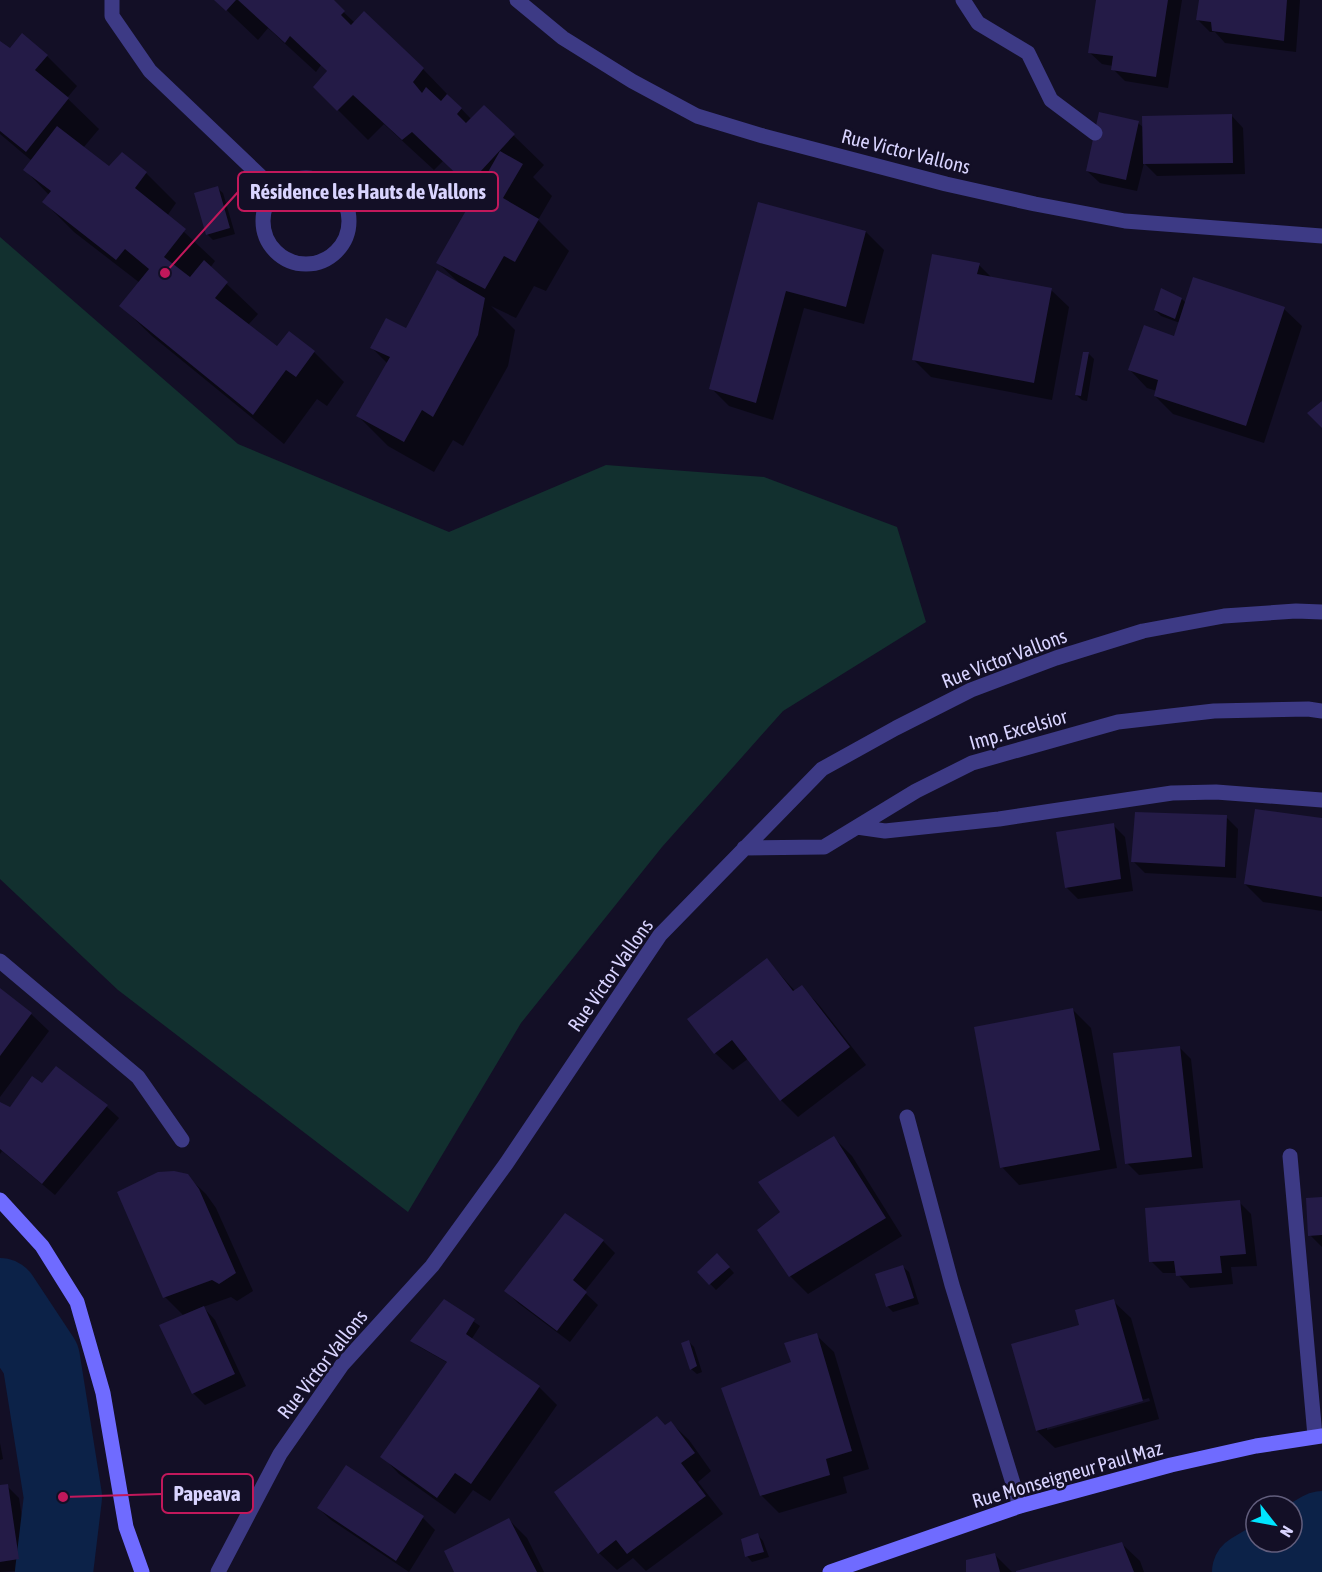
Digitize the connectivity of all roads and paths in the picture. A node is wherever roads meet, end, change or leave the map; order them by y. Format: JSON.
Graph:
{"nodes":[{"id":1,"x":112,"y":0,"type":"edge"},
{"id":2,"x":517,"y":0,"type":"edge"},
{"id":3,"x":963,"y":0,"type":"edge"},
{"id":4,"x":1095,"y":133,"type":"dead end"},
{"id":5,"x":276,"y":191,"type":"junction"},
{"id":6,"x":1322,"y":236,"type":"edge"},
{"id":7,"x":1322,"y":612,"type":"edge"},
{"id":8,"x":1322,"y":711,"type":"edge"},
{"id":9,"x":1322,"y":800,"type":"edge"},
{"id":10,"x":857,"y":827,"type":"junction"},
{"id":11,"x":744,"y":848,"type":"junction"},
{"id":12,"x":0,"y":961,"type":"edge"},
{"id":13,"x":907,"y":1117,"type":"dead end"},
{"id":14,"x":182,"y":1140,"type":"dead end"},
{"id":15,"x":1290,"y":1156,"type":"dead end"},
{"id":16,"x":2,"y":1205,"type":"edge"},
{"id":17,"x":1319,"y":1436,"type":"edge"},
{"id":18,"x":1020,"y":1506,"type":"junction"},
{"id":19,"x":142,"y":1572,"type":"edge"},
{"id":20,"x":218,"y":1572,"type":"edge"},
{"id":21,"x":830,"y":1572,"type":"edge"}],
"edges":[{"from":1,"to":5,"type":"street"},
{"from":2,"to":6,"type":"street","name":"Rue Victor Vallons"},
{"from":3,"to":4,"type":"street"},
{"from":5,"to":5,"type":"street"},
{"from":7,"to":11,"type":"street","name":"Rue Victor Vallons"},
{"from":8,"to":10,"type":"street","name":"Imp. Excelsior"},
{"from":9,"to":10,"type":"street"},
{"from":10,"to":11,"type":"street","name":"Imp. Excelsior"},
{"from":11,"to":20,"type":"street","name":"Rue Victor Vallons"},
{"from":12,"to":14,"type":"street"},
{"from":13,"to":18,"type":"street"},
{"from":15,"to":17,"type":"street"},
{"from":16,"to":19,"type":"main road"},
{"from":17,"to":18,"type":"main road","name":"Rue Monseigneur Paul Maz"},
{"from":18,"to":21,"type":"main road","name":"Rue Monseigneur Paul Maz"}]}
